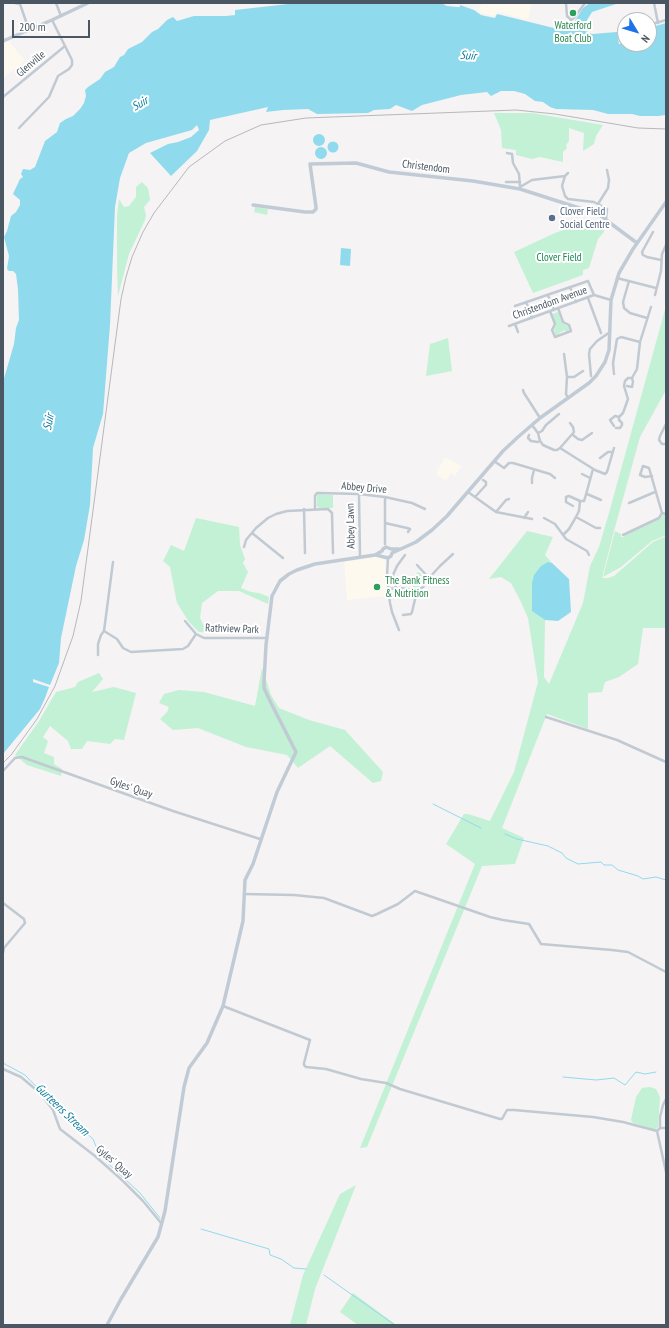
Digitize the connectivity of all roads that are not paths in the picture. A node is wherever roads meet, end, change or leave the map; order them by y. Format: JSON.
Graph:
{"nodes":[{"id":1,"x":15,"y":3,"type":"edge"},
{"id":2,"x":56,"y":3,"type":"edge"},
{"id":3,"x":566,"y":3,"type":"edge"},
{"id":4,"x":585,"y":3,"type":"edge"},
{"id":5,"x":654,"y":3,"type":"edge"},
{"id":6,"x":85,"y":4,"type":"edge"},
{"id":7,"x":61,"y":16,"type":"junction"},
{"id":8,"x":52,"y":20,"type":"junction"},
{"id":9,"x":666,"y":20,"type":"edge"},
{"id":10,"x":658,"y":23,"type":"joint"},
{"id":11,"x":29,"y":30,"type":"junction"},
{"id":12,"x":3,"y":41,"type":"edge"},
{"id":13,"x":65,"y":46,"type":"junction"},
{"id":14,"x":3,"y":97,"type":"edge"},
{"id":15,"x":18,"y":128,"type":"dead end"},
{"id":16,"x":507,"y":153,"type":"dead end"},
{"id":17,"x":607,"y":170,"type":"dead end"},
{"id":18,"x":568,"y":173,"type":"dead end"},
{"id":19,"x":565,"y":176,"type":"junction"},
{"id":20,"x":506,"y":182,"type":"dead end"},
{"id":21,"x":520,"y":182,"type":"junction"},
{"id":22,"x":520,"y":188,"type":"junction"},
{"id":23,"x":666,"y":202,"type":"edge"},
{"id":24,"x":253,"y":204,"type":"dead end"},
{"id":25,"x":598,"y":204,"type":"junction"},
{"id":26,"x":606,"y":220,"type":"junction"},
{"id":27,"x":653,"y":232,"type":"dead end"},
{"id":28,"x":637,"y":243,"type":"junction"},
{"id":29,"x":666,"y":245,"type":"edge"},
{"id":30,"x":662,"y":260,"type":"junction"},
{"id":31,"x":617,"y":278,"type":"junction"},
{"id":32,"x":629,"y":281,"type":"junction"},
{"id":33,"x":570,"y":287,"type":"junction"},
{"id":34,"x":656,"y":288,"type":"junction"},
{"id":35,"x":548,"y":295,"type":"junction"},
{"id":36,"x":595,"y":295,"type":"junction"},
{"id":37,"x":654,"y":295,"type":"dead end"},
{"id":38,"x":588,"y":298,"type":"junction"},
{"id":39,"x":611,"y":300,"type":"junction"},
{"id":40,"x":526,"y":302,"type":"junction"},
{"id":41,"x":576,"y":302,"type":"junction"},
{"id":42,"x":515,"y":306,"type":"dead end"},
{"id":43,"x":651,"y":307,"type":"dead end"},
{"id":44,"x":558,"y":308,"type":"junction"},
{"id":45,"x":554,"y":310,"type":"junction"},
{"id":46,"x":550,"y":311,"type":"junction"},
{"id":47,"x":532,"y":318,"type":"junction"},
{"id":48,"x":648,"y":318,"type":"junction"},
{"id":49,"x":515,"y":324,"type":"junction"},
{"id":50,"x":509,"y":326,"type":"dead end"},
{"id":51,"x":518,"y":332,"type":"dead end"},
{"id":52,"x":610,"y":332,"type":"junction"},
{"id":53,"x":600,"y":333,"type":"dead end"},
{"id":54,"x":640,"y":342,"type":"junction"},
{"id":55,"x":564,"y":354,"type":"dead end"},
{"id":56,"x":583,"y":371,"type":"dead end"},
{"id":57,"x":614,"y":374,"type":"dead end"},
{"id":58,"x":590,"y":376,"type":"dead end"},
{"id":59,"x":567,"y":377,"type":"junction"},
{"id":60,"x":632,"y":378,"type":"junction"},
{"id":61,"x":628,"y":386,"type":"dead end"},
{"id":62,"x":523,"y":390,"type":"dead end"},
{"id":63,"x":568,"y":398,"type":"junction"},
{"id":64,"x":559,"y":414,"type":"dead end"},
{"id":65,"x":619,"y":417,"type":"junction"},
{"id":66,"x":540,"y":418,"type":"junction"},
{"id":67,"x":623,"y":418,"type":"dead end"},
{"id":68,"x":570,"y":422,"type":"dead end"},
{"id":69,"x":622,"y":423,"type":"junction"},
{"id":70,"x":666,"y":424,"type":"edge"},
{"id":71,"x":531,"y":425,"type":"junction"},
{"id":72,"x":538,"y":433,"type":"junction"},
{"id":73,"x":592,"y":433,"type":"dead end"},
{"id":74,"x":529,"y":435,"type":"dead end"},
{"id":75,"x":573,"y":435,"type":"junction"},
{"id":76,"x":540,"y":441,"type":"junction"},
{"id":77,"x":666,"y":444,"type":"edge"},
{"id":78,"x":560,"y":448,"type":"junction"},
{"id":79,"x":614,"y":448,"type":"dead end"},
{"id":80,"x":612,"y":452,"type":"junction"},
{"id":81,"x":600,"y":458,"type":"dead end"},
{"id":82,"x":494,"y":461,"type":"junction"},
{"id":83,"x":593,"y":469,"type":"junction"},
{"id":84,"x":534,"y":470,"type":"junction"},
{"id":85,"x":582,"y":474,"type":"dead end"},
{"id":86,"x":651,"y":475,"type":"junction"},
{"id":87,"x":555,"y":478,"type":"dead end"},
{"id":88,"x":590,"y":478,"type":"junction"},
{"id":89,"x":483,"y":480,"type":"dead end"},
{"id":90,"x":532,"y":483,"type":"dead end"},
{"id":91,"x":468,"y":492,"type":"junction"},
{"id":92,"x":655,"y":492,"type":"junction"},
{"id":93,"x":359,"y":494,"type":"junction"},
{"id":94,"x":564,"y":494,"type":"dead end"},
{"id":95,"x":587,"y":494,"type":"junction"},
{"id":96,"x":569,"y":496,"type":"junction"},
{"id":97,"x":385,"y":497,"type":"junction"},
{"id":98,"x":475,"y":497,"type":"junction"},
{"id":99,"x":509,"y":499,"type":"dead end"},
{"id":100,"x":601,"y":500,"type":"dead end"},
{"id":101,"x":580,"y":501,"type":"junction"},
{"id":102,"x":629,"y":502,"type":"dead end"},
{"id":103,"x":573,"y":506,"type":"dead end"},
{"id":104,"x":425,"y":508,"type":"dead end"},
{"id":105,"x":304,"y":509,"type":"junction"},
{"id":106,"x":315,"y":509,"type":"junction"},
{"id":107,"x":496,"y":512,"type":"junction"},
{"id":108,"x":528,"y":512,"type":"dead end"},
{"id":109,"x":662,"y":513,"type":"junction"},
{"id":110,"x":666,"y":514,"type":"edge"},
{"id":111,"x":576,"y":517,"type":"junction"},
{"id":112,"x":524,"y":518,"type":"junction"},
{"id":113,"x":544,"y":518,"type":"dead end"},
{"id":114,"x":532,"y":519,"type":"dead end"},
{"id":115,"x":385,"y":523,"type":"junction"},
{"id":116,"x":600,"y":528,"type":"dead end"},
{"id":117,"x":408,"y":532,"type":"dead end"},
{"id":118,"x":252,"y":533,"type":"junction"},
{"id":119,"x":563,"y":535,"type":"junction"},
{"id":120,"x":623,"y":535,"type":"dead end"},
{"id":121,"x":385,"y":544,"type":"dead end"},
{"id":122,"x":244,"y":547,"type":"dead end"},
{"id":123,"x":382,"y":551,"type":"junction"},
{"id":124,"x":392,"y":551,"type":"junction"},
{"id":125,"x":305,"y":553,"type":"dead end"},
{"id":126,"x":333,"y":553,"type":"dead end"},
{"id":127,"x":453,"y":554,"type":"dead end"},
{"id":128,"x":589,"y":554,"type":"dead end"},
{"id":129,"x":375,"y":555,"type":"junction"},
{"id":130,"x":405,"y":555,"type":"dead end"},
{"id":131,"x":385,"y":557,"type":"junction"},
{"id":132,"x":397,"y":557,"type":"dead end"},
{"id":133,"x":283,"y":558,"type":"dead end"},
{"id":134,"x":360,"y":558,"type":"junction"},
{"id":135,"x":401,"y":560,"type":"junction"},
{"id":136,"x":113,"y":562,"type":"dead end"},
{"id":137,"x":417,"y":565,"type":"dead end"},
{"id":138,"x":429,"y":578,"type":"junction"},
{"id":139,"x":396,"y":588,"type":"junction"},
{"id":140,"x":388,"y":589,"type":"junction"},
{"id":141,"x":416,"y":590,"type":"junction"},
{"id":142,"x":403,"y":615,"type":"dead end"},
{"id":143,"x":185,"y":621,"type":"dead end"},
{"id":144,"x":399,"y":630,"type":"dead end"},
{"id":145,"x":104,"y":631,"type":"junction"},
{"id":146,"x":196,"y":634,"type":"junction"},
{"id":147,"x":267,"y":638,"type":"junction"},
{"id":148,"x":98,"y":655,"type":"dead end"},
{"id":149,"x":546,"y":717,"type":"dead end"},
{"id":150,"x":666,"y":762,"type":"edge"},
{"id":151,"x":3,"y":771,"type":"edge"},
{"id":152,"x":260,"y":839,"type":"junction"},
{"id":153,"x":244,"y":894,"type":"junction"},
{"id":154,"x":3,"y":903,"type":"edge"},
{"id":155,"x":3,"y":953,"type":"edge"},
{"id":156,"x":666,"y":972,"type":"edge"},
{"id":157,"x":223,"y":1006,"type":"junction"},
{"id":158,"x":3,"y":1069,"type":"edge"},
{"id":159,"x":666,"y":1099,"type":"edge"},
{"id":160,"x":660,"y":1128,"type":"junction"},
{"id":161,"x":666,"y":1128,"type":"edge"},
{"id":162,"x":657,"y":1131,"type":"junction"},
{"id":163,"x":666,"y":1172,"type":"edge"},
{"id":164,"x":162,"y":1224,"type":"junction"},
{"id":165,"x":107,"y":1325,"type":"edge"}],
"edges":[{"from":1,"to":11,"type":"street"},
{"from":2,"to":7,"type":"street"},
{"from":3,"to":4,"type":"street"},
{"from":5,"to":10,"type":"street"},
{"from":6,"to":7,"type":"street"},
{"from":7,"to":8,"type":"street"},
{"from":8,"to":11,"type":"street"},
{"from":8,"to":13,"type":"street"},
{"from":9,"to":10,"type":"street"},
{"from":11,"to":12,"type":"street"},
{"from":13,"to":14,"type":"street","name":"Glenville"},
{"from":13,"to":15,"type":"street"},
{"from":16,"to":21,"type":"street"},
{"from":17,"to":25,"type":"street"},
{"from":18,"to":19,"type":"street"},
{"from":19,"to":22,"type":"street"},
{"from":19,"to":25,"type":"street"},
{"from":20,"to":21,"type":"street"},
{"from":21,"to":22,"type":"street"},
{"from":22,"to":24,"type":"street","name":"Christendom"},
{"from":22,"to":26,"type":"street","name":"Christendom"},
{"from":23,"to":28,"type":"street"},
{"from":25,"to":26,"type":"street"},
{"from":26,"to":28,"type":"street","name":"Christendom"},
{"from":27,"to":30,"type":"street"},
{"from":28,"to":31,"type":"street"},
{"from":29,"to":30,"type":"street"},
{"from":30,"to":34,"type":"street"},
{"from":31,"to":32,"type":"street"},
{"from":31,"to":39,"type":"street"},
{"from":32,"to":34,"type":"street"},
{"from":32,"to":48,"type":"street"},
{"from":33,"to":35,"type":"street"},
{"from":33,"to":36,"type":"street"},
{"from":33,"to":41,"type":"street"},
{"from":34,"to":37,"type":"street"},
{"from":35,"to":40,"type":"street"},
{"from":35,"to":45,"type":"street"},
{"from":36,"to":38,"type":"street","name":"Christendom Avenue"},
{"from":36,"to":39,"type":"street"},
{"from":38,"to":41,"type":"street","name":"Christendom Avenue"},
{"from":38,"to":53,"type":"street"},
{"from":39,"to":52,"type":"street"},
{"from":40,"to":42,"type":"street"},
{"from":40,"to":47,"type":"street"},
{"from":41,"to":44,"type":"street","name":"Christendom Avenue"},
{"from":43,"to":48,"type":"street"},
{"from":44,"to":45,"type":"street","name":"Christendom Avenue"},
{"from":44,"to":46,"type":"street"},
{"from":45,"to":46,"type":"street","name":"Christendom Avenue"},
{"from":46,"to":47,"type":"street","name":"Christendom Avenue"},
{"from":47,"to":49,"type":"street","name":"Christendom Avenue"},
{"from":48,"to":54,"type":"street"},
{"from":49,"to":50,"type":"street","name":"Christendom Avenue"},
{"from":49,"to":51,"type":"street"},
{"from":52,"to":58,"type":"street"},
{"from":52,"to":63,"type":"street"},
{"from":54,"to":57,"type":"street"},
{"from":54,"to":60,"type":"street"},
{"from":55,"to":59,"type":"street"},
{"from":56,"to":59,"type":"street"},
{"from":59,"to":63,"type":"street"},
{"from":60,"to":61,"type":"street"},
{"from":60,"to":65,"type":"street"},
{"from":62,"to":66,"type":"street"},
{"from":63,"to":66,"type":"street"},
{"from":64,"to":72,"type":"street"},
{"from":65,"to":69,"type":"street"},
{"from":65,"to":69,"type":"street"},
{"from":66,"to":71,"type":"street"},
{"from":67,"to":69,"type":"street"},
{"from":68,"to":75,"type":"street"},
{"from":70,"to":77,"type":"street"},
{"from":71,"to":72,"type":"street"},
{"from":71,"to":82,"type":"street"},
{"from":72,"to":76,"type":"street"},
{"from":73,"to":75,"type":"street"},
{"from":74,"to":76,"type":"street"},
{"from":75,"to":78,"type":"street"},
{"from":76,"to":78,"type":"street"},
{"from":78,"to":83,"type":"street"},
{"from":79,"to":80,"type":"street"},
{"from":80,"to":81,"type":"street"},
{"from":80,"to":83,"type":"street"},
{"from":82,"to":84,"type":"street"},
{"from":82,"to":91,"type":"street"},
{"from":83,"to":88,"type":"street"},
{"from":84,"to":87,"type":"street"},
{"from":84,"to":90,"type":"street"},
{"from":85,"to":88,"type":"street"},
{"from":86,"to":86,"type":"street"},
{"from":86,"to":92,"type":"street"},
{"from":88,"to":95,"type":"street"},
{"from":89,"to":98,"type":"street"},
{"from":91,"to":98,"type":"street"},
{"from":91,"to":124,"type":"street"},
{"from":92,"to":102,"type":"street"},
{"from":92,"to":109,"type":"street"},
{"from":93,"to":97,"type":"street","name":"Abbey Drive"},
{"from":93,"to":106,"type":"street","name":"Abbey Drive"},
{"from":93,"to":134,"type":"street","name":"Abbey Lawn"},
{"from":94,"to":96,"type":"street"},
{"from":95,"to":100,"type":"street"},
{"from":95,"to":101,"type":"street"},
{"from":96,"to":101,"type":"street"},
{"from":96,"to":103,"type":"street"},
{"from":97,"to":104,"type":"street","name":"Abbey Drive"},
{"from":97,"to":115,"type":"street"},
{"from":98,"to":107,"type":"street"},
{"from":99,"to":107,"type":"street"},
{"from":101,"to":111,"type":"street"},
{"from":105,"to":106,"type":"street"},
{"from":105,"to":118,"type":"street"},
{"from":105,"to":125,"type":"street"},
{"from":106,"to":126,"type":"street"},
{"from":107,"to":112,"type":"street"},
{"from":108,"to":112,"type":"street"},
{"from":109,"to":110,"type":"street"},
{"from":109,"to":120,"type":"street"},
{"from":111,"to":116,"type":"street"},
{"from":111,"to":119,"type":"street"},
{"from":112,"to":114,"type":"street"},
{"from":113,"to":119,"type":"street"},
{"from":115,"to":117,"type":"street"},
{"from":115,"to":121,"type":"street"},
{"from":118,"to":122,"type":"street"},
{"from":118,"to":133,"type":"street"},
{"from":119,"to":128,"type":"street"},
{"from":123,"to":124,"type":"street"},
{"from":123,"to":129,"type":"street"},
{"from":123,"to":131,"type":"street"},
{"from":124,"to":131,"type":"street"},
{"from":127,"to":138,"type":"street"},
{"from":129,"to":131,"type":"street"},
{"from":129,"to":134,"type":"street"},
{"from":130,"to":135,"type":"street"},
{"from":131,"to":140,"type":"street"},
{"from":132,"to":135,"type":"street"},
{"from":134,"to":147,"type":"street"},
{"from":135,"to":139,"type":"street"},
{"from":136,"to":145,"type":"street"},
{"from":137,"to":138,"type":"street"},
{"from":138,"to":141,"type":"street"},
{"from":139,"to":140,"type":"street"},
{"from":139,"to":141,"type":"street"},
{"from":140,"to":144,"type":"street"},
{"from":141,"to":142,"type":"street"},
{"from":143,"to":146,"type":"street","name":"Rathview Park"},
{"from":145,"to":146,"type":"street","name":"Rathview Park"},
{"from":145,"to":148,"type":"street"},
{"from":146,"to":147,"type":"street","name":"Rathview Park"},
{"from":147,"to":152,"type":"street"},
{"from":149,"to":150,"type":"street"},
{"from":151,"to":152,"type":"street","name":"Gyles' Quay"},
{"from":152,"to":153,"type":"street"},
{"from":153,"to":156,"type":"street"},
{"from":153,"to":157,"type":"street"},
{"from":154,"to":155,"type":"street"},
{"from":157,"to":162,"type":"street"},
{"from":157,"to":164,"type":"street"},
{"from":158,"to":164,"type":"street","name":"Gyles' Quay"},
{"from":159,"to":160,"type":"street"},
{"from":160,"to":161,"type":"street"},
{"from":160,"to":162,"type":"street"},
{"from":162,"to":163,"type":"street"},
{"from":164,"to":165,"type":"street"}]}
